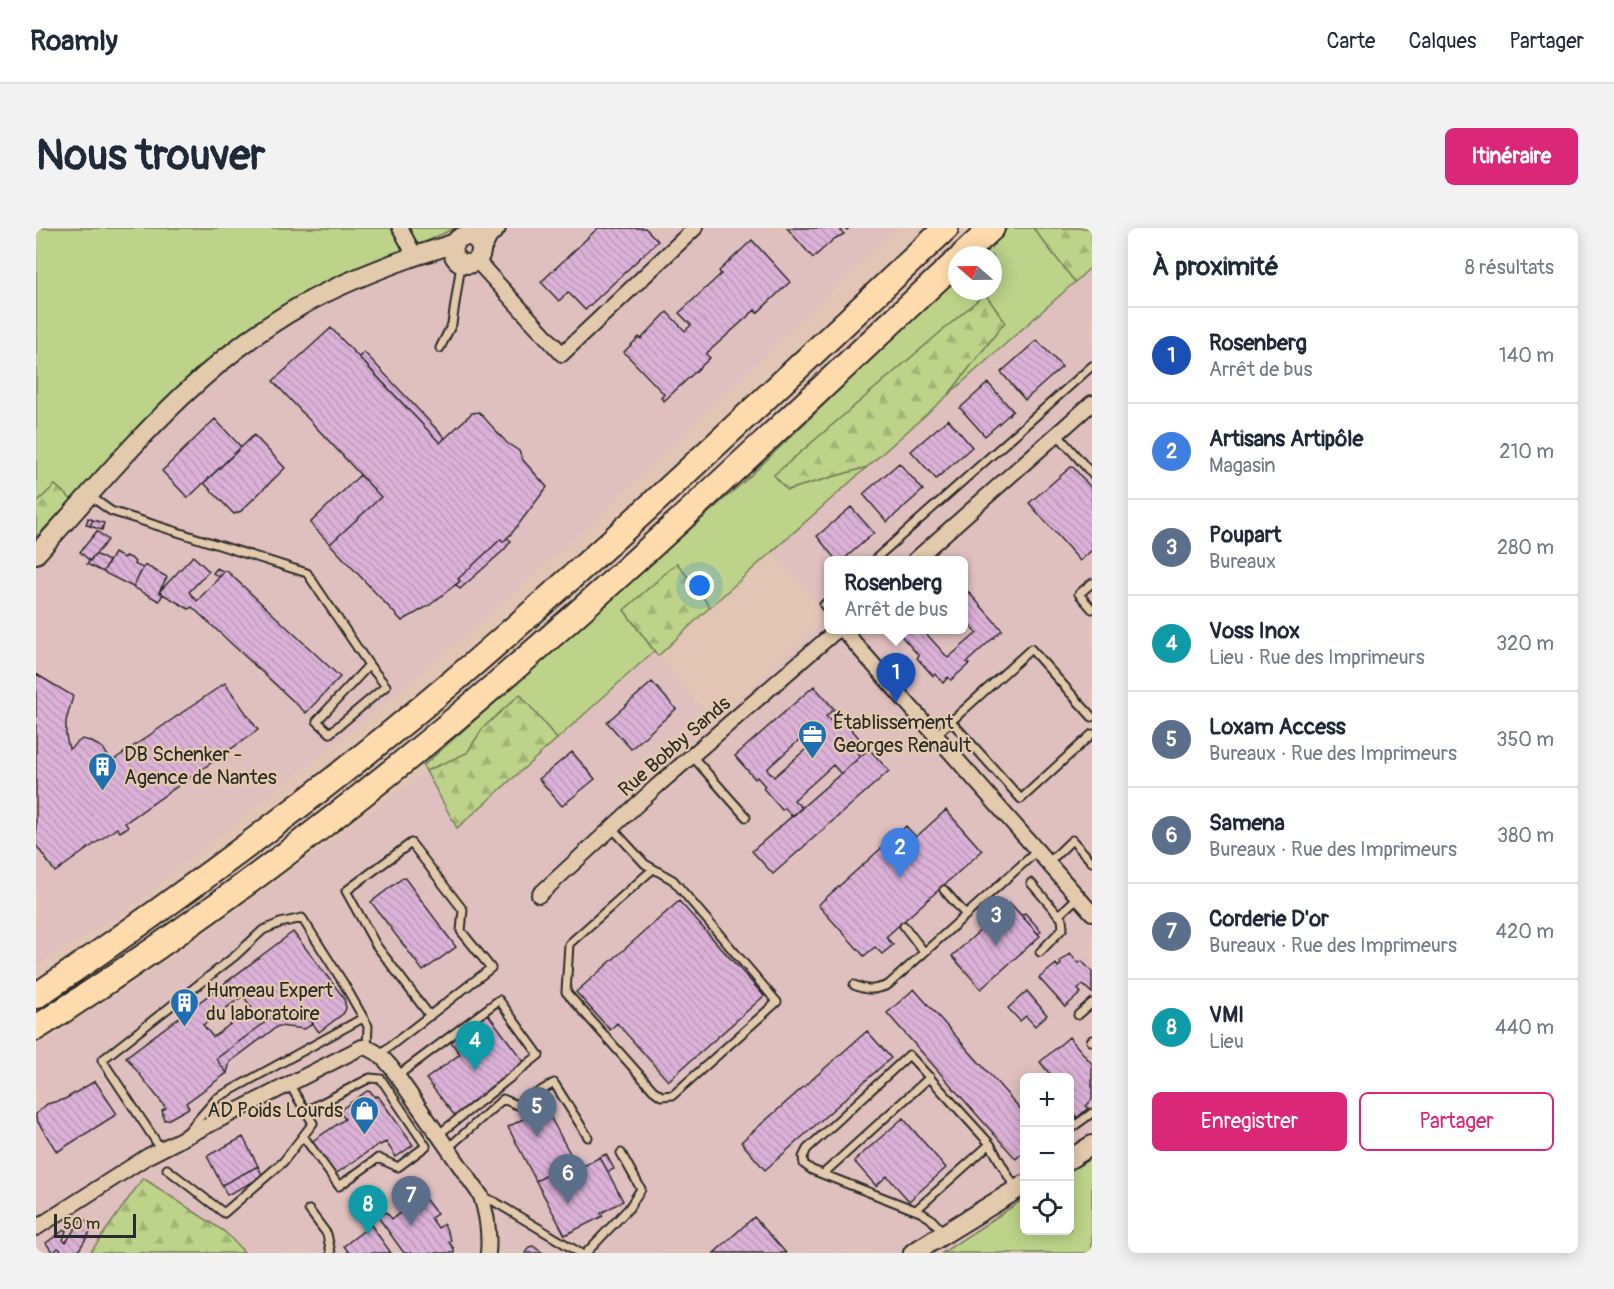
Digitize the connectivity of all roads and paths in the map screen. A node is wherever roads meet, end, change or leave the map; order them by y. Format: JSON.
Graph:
{"nodes":[{"id":1,"x":400,"y":228,"type":"edge"},
{"id":2,"x":496,"y":228,"type":"edge"},
{"id":3,"x":695,"y":228,"type":"edge"},
{"id":4,"x":946,"y":228,"type":"edge"},
{"id":5,"x":992,"y":228,"type":"edge"},
{"id":6,"x":973,"y":246,"type":"edge"},
{"id":7,"x":469,"y":248,"type":"edge"},
{"id":8,"x":415,"y":256,"type":"junction"},
{"id":9,"x":948,"y":269,"type":"edge"},
{"id":10,"x":440,"y":348,"type":"dead end"},
{"id":11,"x":1092,"y":366,"type":"edge"},
{"id":12,"x":1092,"y":404,"type":"edge"},
{"id":13,"x":1057,"y":434,"type":"junction"},
{"id":14,"x":1092,"y":474,"type":"edge"},
{"id":15,"x":88,"y":494,"type":"junction"},
{"id":16,"x":36,"y":554,"type":"edge"},
{"id":17,"x":880,"y":556,"type":"edge"},
{"id":18,"x":921,"y":556,"type":"edge"},
{"id":19,"x":1092,"y":583,"type":"edge"},
{"id":20,"x":1092,"y":609,"type":"edge"},
{"id":21,"x":832,"y":634,"type":"edge"},
{"id":22,"x":847,"y":634,"type":"edge"},
{"id":23,"x":369,"y":665,"type":"junction"},
{"id":24,"x":1092,"y":717,"type":"edge"},
{"id":25,"x":951,"y":721,"type":"junction"},
{"id":26,"x":1092,"y":734,"type":"edge"},
{"id":27,"x":936,"y":735,"type":"junction"},
{"id":28,"x":692,"y":756,"type":"junction"},
{"id":29,"x":746,"y":817,"type":"dead end"},
{"id":30,"x":612,"y":828,"type":"junction"},
{"id":31,"x":1037,"y":851,"type":"junction"},
{"id":32,"x":1092,"y":862,"type":"edge"},
{"id":33,"x":1048,"y":863,"type":"junction"},
{"id":34,"x":653,"y":869,"type":"junction"},
{"id":35,"x":1031,"y":883,"type":"dead end"},
{"id":36,"x":944,"y":890,"type":"dead end"},
{"id":37,"x":539,"y":895,"type":"dead end"},
{"id":38,"x":1078,"y":897,"type":"junction"},
{"id":39,"x":1092,"y":913,"type":"edge"},
{"id":40,"x":966,"y":915,"type":"junction"},
{"id":41,"x":1059,"y":915,"type":"junction"},
{"id":42,"x":904,"y":926,"type":"dead end"},
{"id":43,"x":924,"y":952,"type":"junction"},
{"id":44,"x":1040,"y":952,"type":"dead end"},
{"id":45,"x":854,"y":985,"type":"dead end"},
{"id":46,"x":36,"y":996,"type":"edge"},
{"id":47,"x":1092,"y":1003,"type":"edge"},
{"id":48,"x":1078,"y":1015,"type":"dead end"},
{"id":49,"x":430,"y":1016,"type":"junction"},
{"id":50,"x":363,"y":1018,"type":"junction"},
{"id":51,"x":36,"y":1028,"type":"edge"},
{"id":52,"x":367,"y":1047,"type":"junction"},
{"id":53,"x":380,"y":1054,"type":"junction"},
{"id":54,"x":397,"y":1076,"type":"junction"},
{"id":55,"x":930,"y":1077,"type":"junction"},
{"id":56,"x":289,"y":1084,"type":"junction"},
{"id":57,"x":306,"y":1111,"type":"junction"},
{"id":58,"x":1092,"y":1113,"type":"edge"},
{"id":59,"x":1073,"y":1127,"type":"edge"},
{"id":60,"x":439,"y":1134,"type":"junction"},
{"id":61,"x":303,"y":1136,"type":"junction"},
{"id":62,"x":588,"y":1137,"type":"dead end"},
{"id":63,"x":182,"y":1139,"type":"junction"},
{"id":64,"x":990,"y":1144,"type":"junction"},
{"id":65,"x":1092,"y":1145,"type":"edge"},
{"id":66,"x":448,"y":1148,"type":"junction"},
{"id":67,"x":161,"y":1149,"type":"junction"},
{"id":68,"x":621,"y":1153,"type":"dead end"},
{"id":69,"x":1074,"y":1156,"type":"edge"},
{"id":70,"x":166,"y":1169,"type":"dead end"},
{"id":71,"x":823,"y":1174,"type":"junction"},
{"id":72,"x":1020,"y":1188,"type":"edge"},
{"id":73,"x":481,"y":1196,"type":"junction"},
{"id":74,"x":309,"y":1210,"type":"dead end"},
{"id":75,"x":916,"y":1210,"type":"junction"},
{"id":76,"x":37,"y":1226,"type":"edge"},
{"id":77,"x":945,"y":1233,"type":"junction"},
{"id":78,"x":331,"y":1253,"type":"edge"},
{"id":79,"x":488,"y":1253,"type":"edge"},
{"id":80,"x":580,"y":1253,"type":"edge"},
{"id":81,"x":586,"y":1253,"type":"edge"},
{"id":82,"x":913,"y":1253,"type":"edge"}],
"edges":[{"from":1,"to":8,"type":"street"},
{"from":2,"to":7,"type":"street"},
{"from":3,"to":7,"type":"street"},
{"from":4,"to":46,"type":"highway"},
{"from":5,"to":6,"type":"highway"},
{"from":7,"to":8,"type":"street"},
{"from":7,"to":10,"type":"lane"},
{"from":8,"to":15,"type":"street"},
{"from":9,"to":51,"type":"highway"},
{"from":11,"to":17,"type":"lane"},
{"from":12,"to":13,"type":"street"},
{"from":13,"to":14,"type":"lane"},
{"from":13,"to":18,"type":"street"},
{"from":15,"to":16,"type":"street"},
{"from":15,"to":23,"type":"lane"},
{"from":19,"to":20,"type":"lane"},
{"from":21,"to":28,"type":"street","name":"Rue Bobby Sands"},
{"from":22,"to":27,"type":"street"},
{"from":23,"to":23,"type":"lane"},
{"from":24,"to":25,"type":"lane"},
{"from":25,"to":26,"type":"lane"},
{"from":25,"to":27,"type":"lane"},
{"from":27,"to":31,"type":"street"},
{"from":28,"to":29,"type":"lane"},
{"from":28,"to":30,"type":"street","name":"Rue Bobby Sands"},
{"from":30,"to":34,"type":"lane"},
{"from":30,"to":37,"type":"street","name":"Rue Bobby Sands"},
{"from":31,"to":33,"type":"street"},
{"from":31,"to":40,"type":"lane"},
{"from":32,"to":33,"type":"lane"},
{"from":33,"to":38,"type":"street"},
{"from":34,"to":34,"type":"lane"},
{"from":35,"to":41,"type":"lane"},
{"from":36,"to":40,"type":"lane"},
{"from":38,"to":39,"type":"street"},
{"from":38,"to":41,"type":"lane"},
{"from":40,"to":43,"type":"lane"},
{"from":41,"to":44,"type":"lane"},
{"from":42,"to":43,"type":"lane"},
{"from":43,"to":45,"type":"lane"},
{"from":47,"to":48,"type":"lane"},
{"from":49,"to":49,"type":"lane"},
{"from":49,"to":53,"type":"lane"},
{"from":50,"to":52,"type":"lane"},
{"from":50,"to":63,"type":"lane"},
{"from":50,"to":67,"type":"lane"},
{"from":52,"to":53,"type":"street"},
{"from":52,"to":56,"type":"street"},
{"from":53,"to":54,"type":"street"},
{"from":54,"to":60,"type":"street"},
{"from":54,"to":60,"type":"lane"},
{"from":55,"to":64,"type":"lane"},
{"from":55,"to":71,"type":"lane"},
{"from":55,"to":71,"type":"lane"},
{"from":56,"to":57,"type":"lane"},
{"from":56,"to":63,"type":"street"},
{"from":57,"to":61,"type":"lane"},
{"from":57,"to":61,"type":"lane"},
{"from":58,"to":59,"type":"lane"},
{"from":60,"to":66,"type":"street"},
{"from":61,"to":70,"type":"lane"},
{"from":62,"to":66,"type":"lane"},
{"from":63,"to":67,"type":"street"},
{"from":64,"to":72,"type":"lane"},
{"from":64,"to":75,"type":"lane"},
{"from":65,"to":69,"type":"street"},
{"from":66,"to":73,"type":"street"},
{"from":67,"to":76,"type":"street"},
{"from":68,"to":81,"type":"lane"},
{"from":71,"to":75,"type":"lane"},
{"from":72,"to":77,"type":"street"},
{"from":73,"to":79,"type":"street"},
{"from":73,"to":80,"type":"lane"},
{"from":74,"to":78,"type":"lane"},
{"from":75,"to":77,"type":"lane"},
{"from":77,"to":82,"type":"street"}]}
